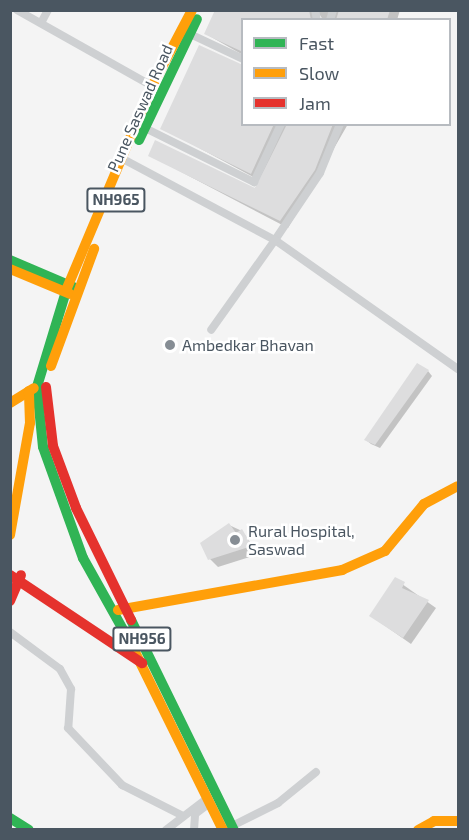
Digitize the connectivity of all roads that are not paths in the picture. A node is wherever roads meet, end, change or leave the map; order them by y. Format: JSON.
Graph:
{"nodes":[{"id":1,"x":17,"y":10,"type":"edge"},
{"id":2,"x":48,"y":10,"type":"edge"},
{"id":3,"x":193,"y":13,"type":"edge"},
{"id":4,"x":41,"y":23,"type":"junction"},
{"id":5,"x":190,"y":34,"type":"junction"},
{"id":6,"x":241,"y":58,"type":"edge"},
{"id":7,"x":152,"y":86,"type":"junction"},
{"id":8,"x":280,"y":126,"type":"edge"},
{"id":9,"x":338,"y":126,"type":"edge"},
{"id":10,"x":145,"y":128,"type":"junction"},
{"id":11,"x":127,"y":160,"type":"junction"},
{"id":12,"x":275,"y":240,"type":"junction"},
{"id":13,"x":10,"y":260,"type":"edge"},
{"id":14,"x":10,"y":269,"type":"edge"},
{"id":15,"x":72,"y":290,"type":"junction"},
{"id":16,"x":212,"y":330,"type":"dead end"},
{"id":17,"x":459,"y":369,"type":"edge"},
{"id":18,"x":37,"y":388,"type":"junction"},
{"id":19,"x":10,"y":403,"type":"edge"},
{"id":20,"x":22,"y":449,"type":"junction"},
{"id":21,"x":459,"y":486,"type":"edge"},
{"id":22,"x":10,"y":491,"type":"edge"},
{"id":23,"x":10,"y":535,"type":"edge"},
{"id":24,"x":10,"y":566,"type":"edge"},
{"id":25,"x":17,"y":577,"type":"edge"},
{"id":26,"x":10,"y":602,"type":"edge"},
{"id":27,"x":125,"y":609,"type":"junction"},
{"id":28,"x":113,"y":612,"type":"junction"},
{"id":29,"x":10,"y":632,"type":"edge"},
{"id":30,"x":131,"y":646,"type":"junction"},
{"id":31,"x":152,"y":666,"type":"junction"},
{"id":32,"x":316,"y":772,"type":"dead end"},
{"id":33,"x":208,"y":800,"type":"junction"},
{"id":34,"x":183,"y":816,"type":"junction"},
{"id":35,"x":10,"y":818,"type":"edge"},
{"id":36,"x":459,"y":821,"type":"edge"},
{"id":37,"x":227,"y":828,"type":"edge"},
{"id":38,"x":29,"y":830,"type":"edge"},
{"id":39,"x":166,"y":830,"type":"edge"},
{"id":40,"x":194,"y":830,"type":"edge"},
{"id":41,"x":418,"y":830,"type":"edge"}],
"edges":[{"from":1,"to":4,"type":"street"},
{"from":2,"to":4,"type":"street"},
{"from":3,"to":5,"type":"main road","name":"Pune Saswad Road"},
{"from":3,"to":7,"type":"main road"},
{"from":4,"to":7,"type":"street"},
{"from":5,"to":6,"type":"street"},
{"from":5,"to":10,"type":"main road","name":"Pune Saswad Road"},
{"from":7,"to":11,"type":"main road"},
{"from":8,"to":10,"type":"street"},
{"from":9,"to":12,"type":"street"},
{"from":10,"to":11,"type":"main road","name":"Pune Saswad Road"},
{"from":11,"to":12,"type":"street"},
{"from":11,"to":15,"type":"main road"},
{"from":12,"to":16,"type":"street"},
{"from":12,"to":17,"type":"street"},
{"from":13,"to":15,"type":"main road"},
{"from":14,"to":15,"type":"main road"},
{"from":15,"to":18,"type":"main road"},
{"from":18,"to":19,"type":"main road"},
{"from":18,"to":20,"type":"main road"},
{"from":18,"to":27,"type":"main road","number":"NH956"},
{"from":18,"to":28,"type":"main road","number":"NH956"},
{"from":20,"to":22,"type":"main road"},
{"from":20,"to":23,"type":"main road"},
{"from":21,"to":27,"type":"main road"},
{"from":24,"to":25,"type":"main road"},
{"from":25,"to":26,"type":"main road"},
{"from":25,"to":30,"type":"main road"},
{"from":25,"to":31,"type":"main road"},
{"from":27,"to":28,"type":"main road"},
{"from":27,"to":31,"type":"main road","number":"NH956"},
{"from":28,"to":30,"type":"main road","number":"NH956"},
{"from":29,"to":34,"type":"street"},
{"from":30,"to":31,"type":"main road","number":"NH956"},
{"from":31,"to":33,"type":"main road","number":"NH956"},
{"from":31,"to":33,"type":"main road","number":"NH956"},
{"from":32,"to":37,"type":"street"},
{"from":33,"to":34,"type":"street"},
{"from":33,"to":37,"type":"main road","number":"NH956"},
{"from":33,"to":40,"type":"street"},
{"from":34,"to":39,"type":"street"},
{"from":35,"to":38,"type":"main road"},
{"from":36,"to":41,"type":"main road"}]}
